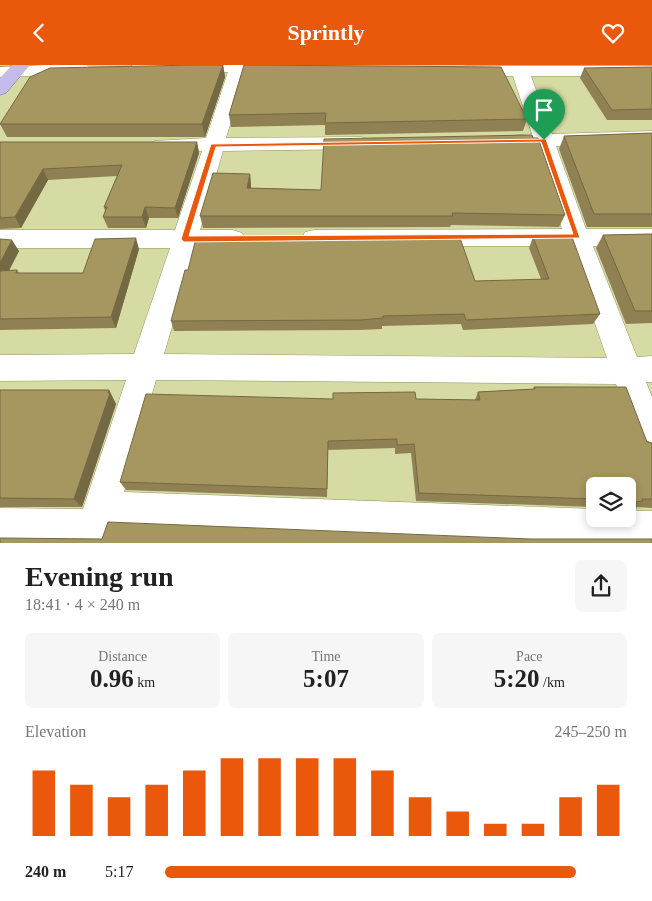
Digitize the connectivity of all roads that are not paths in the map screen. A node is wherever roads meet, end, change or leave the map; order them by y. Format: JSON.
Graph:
{"nodes":[{"id":1,"x":147,"y":66,"type":"edge"},
{"id":2,"x":238,"y":66,"type":"edge"},
{"id":3,"x":122,"y":67,"type":"edge"},
{"id":4,"x":103,"y":68,"type":"edge"},
{"id":5,"x":519,"y":68,"type":"edge"},
{"id":6,"x":296,"y":69,"type":"edge"},
{"id":7,"x":12,"y":70,"type":"edge"},
{"id":8,"x":452,"y":71,"type":"edge"},
{"id":9,"x":652,"y":71,"type":"edge"},
{"id":10,"x":0,"y":89,"type":"edge"},
{"id":11,"x":652,"y":137,"type":"edge"},
{"id":12,"x":544,"y":140,"type":"junction"},
{"id":13,"x":486,"y":141,"type":"edge"},
{"id":14,"x":379,"y":143,"type":"edge"},
{"id":15,"x":146,"y":145,"type":"edge"},
{"id":16,"x":214,"y":145,"type":"junction"},
{"id":17,"x":577,"y":237,"type":"junction"},
{"id":18,"x":652,"y":237,"type":"edge"},
{"id":19,"x":292,"y":238,"type":"edge"},
{"id":20,"x":0,"y":239,"type":"edge"},
{"id":21,"x":184,"y":239,"type":"junction"},
{"id":22,"x":253,"y":239,"type":"edge"},
{"id":23,"x":144,"y":367,"type":"junction"},
{"id":24,"x":0,"y":369,"type":"edge"},
{"id":25,"x":639,"y":370,"type":"edge"},
{"id":26,"x":652,"y":439,"type":"edge"},
{"id":27,"x":0,"y":526,"type":"edge"},
{"id":28,"x":95,"y":527,"type":"edge"},
{"id":29,"x":652,"y":530,"type":"edge"}],
"edges":[{"from":1,"to":2,"type":"street"},
{"from":1,"to":3,"type":"street"},
{"from":2,"to":6,"type":"street"},
{"from":2,"to":16,"type":"street"},
{"from":4,"to":7,"type":"street"},
{"from":5,"to":8,"type":"street"},
{"from":5,"to":9,"type":"street"},
{"from":5,"to":12,"type":"street"},
{"from":7,"to":10,"type":"main road"},
{"from":11,"to":12,"type":"street"},
{"from":12,"to":13,"type":"street"},
{"from":12,"to":17,"type":"street"},
{"from":14,"to":16,"type":"street"},
{"from":15,"to":16,"type":"street"},
{"from":16,"to":21,"type":"street"},
{"from":17,"to":18,"type":"street"},
{"from":17,"to":19,"type":"street"},
{"from":17,"to":25,"type":"street"},
{"from":20,"to":21,"type":"street"},
{"from":21,"to":22,"type":"street"},
{"from":21,"to":23,"type":"street"},
{"from":23,"to":24,"type":"street"},
{"from":23,"to":25,"type":"street"},
{"from":23,"to":28,"type":"street"},
{"from":25,"to":26,"type":"street"},
{"from":27,"to":28,"type":"street"},
{"from":28,"to":29,"type":"street"}]}
